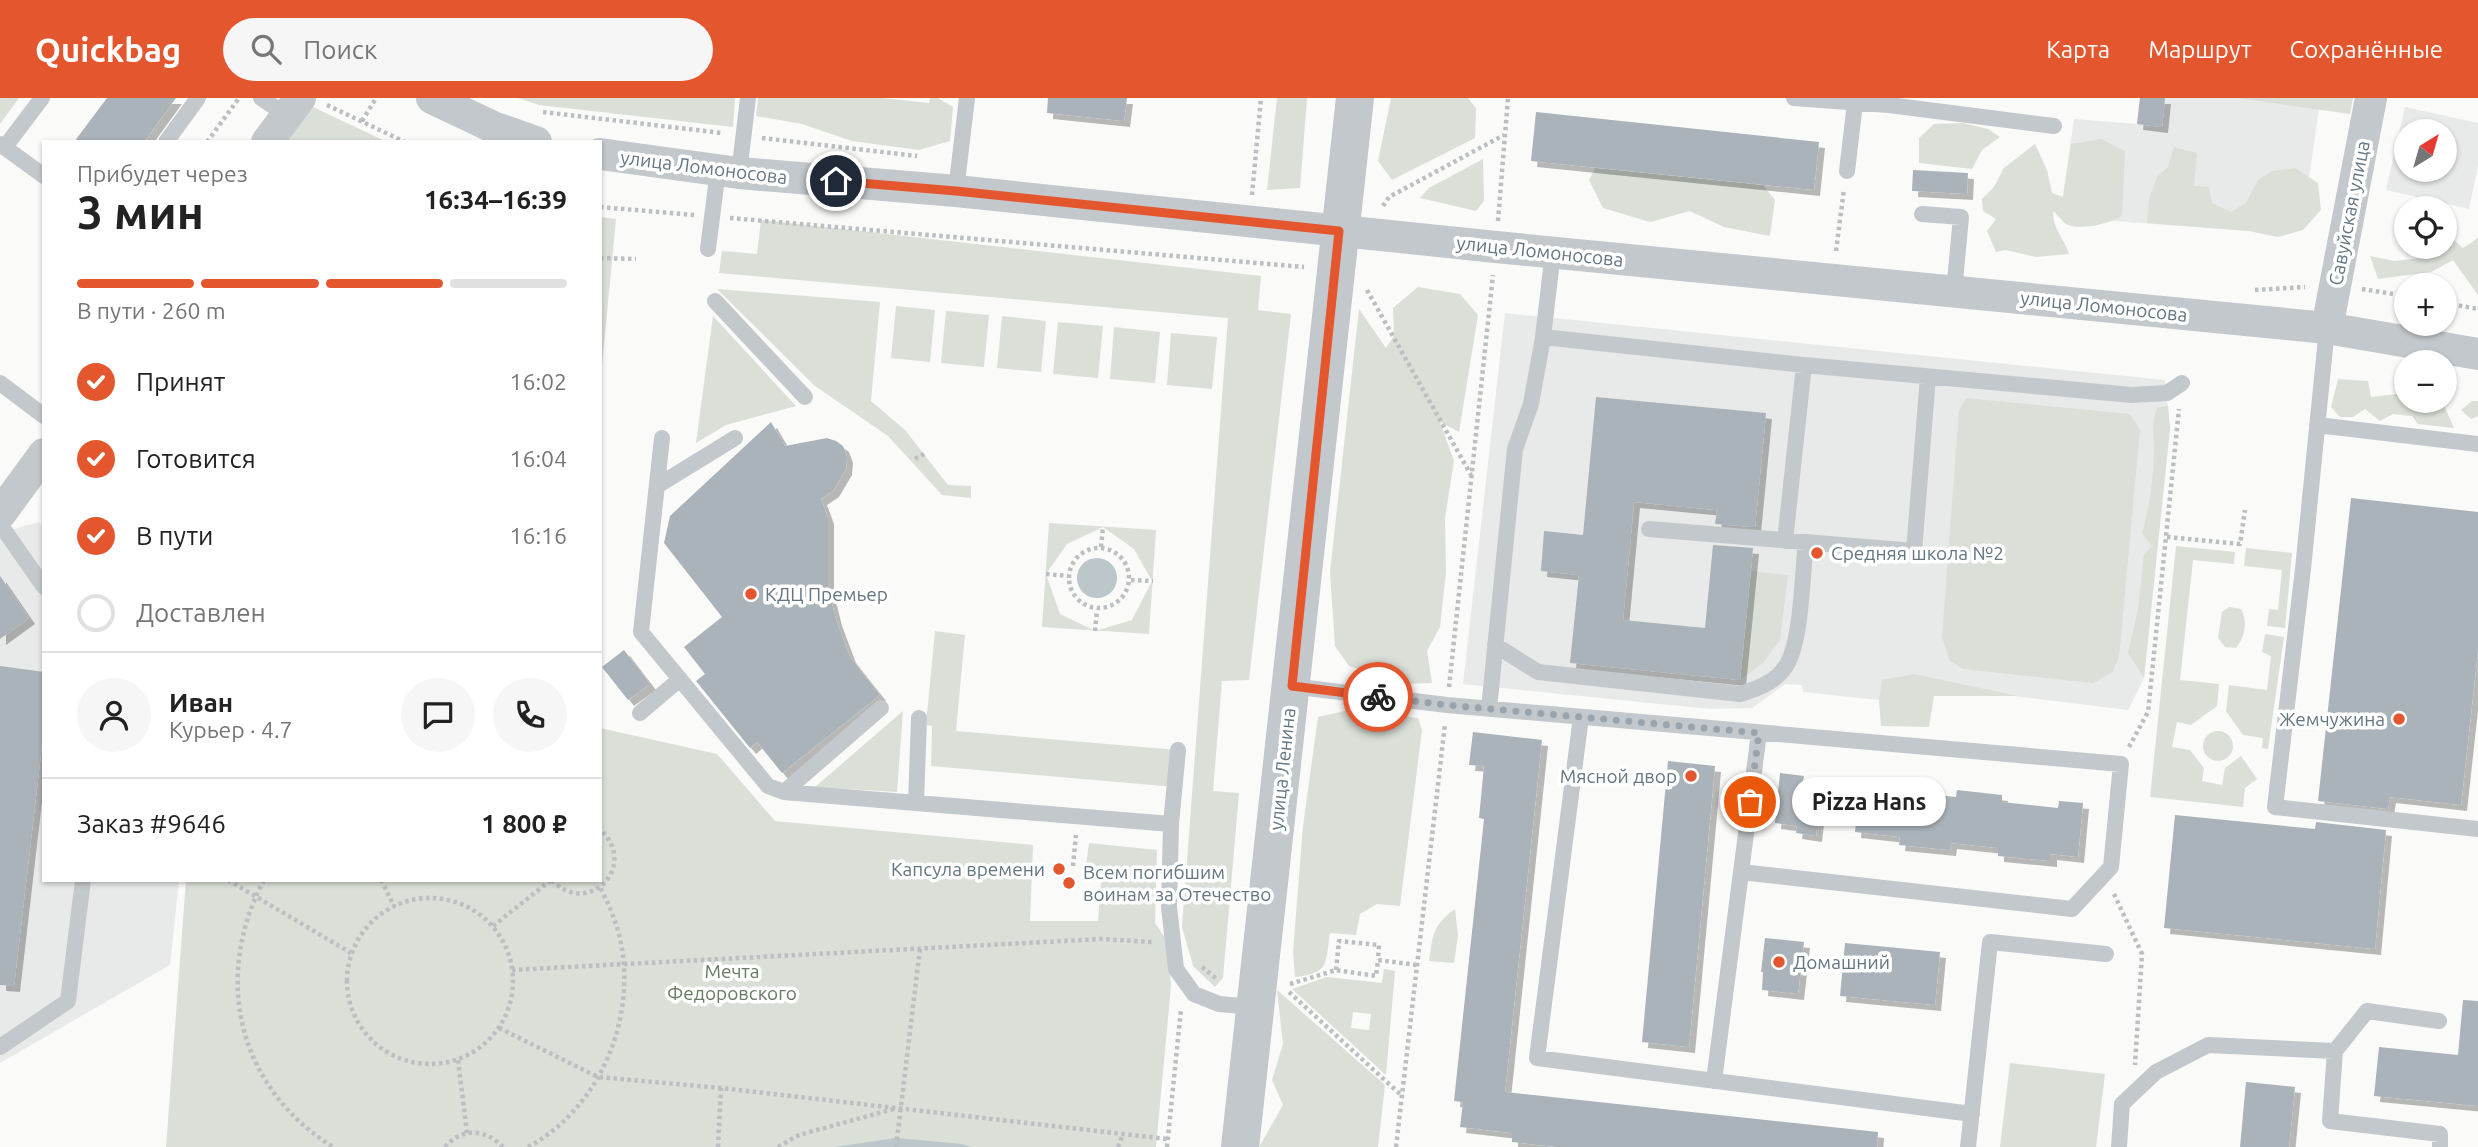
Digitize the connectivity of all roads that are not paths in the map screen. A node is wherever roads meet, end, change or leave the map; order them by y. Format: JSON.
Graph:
{"nodes":[{"id":1,"x":42,"y":98,"type":"edge"},
{"id":2,"x":198,"y":98,"type":"edge"},
{"id":3,"x":748,"y":98,"type":"edge"},
{"id":4,"x":967,"y":98,"type":"edge"},
{"id":5,"x":1355,"y":98,"type":"edge"},
{"id":6,"x":1794,"y":98,"type":"edge"},
{"id":7,"x":2371,"y":98,"type":"edge"},
{"id":8,"x":442,"y":100,"type":"edge"},
{"id":9,"x":291,"y":103,"type":"edge"},
{"id":10,"x":1855,"y":103,"type":"junction"},
{"id":11,"x":2054,"y":126,"type":"dead end"},
{"id":12,"x":167,"y":140,"type":"edge"},
{"id":13,"x":268,"y":140,"type":"edge"},
{"id":14,"x":530,"y":140,"type":"edge"},
{"id":15,"x":2,"y":145,"type":"edge"},
{"id":16,"x":602,"y":155,"type":"edge"},
{"id":17,"x":1847,"y":171,"type":"road end"},
{"id":18,"x":728,"y":172,"type":"junction"},
{"id":19,"x":42,"y":175,"type":"edge"},
{"id":20,"x":956,"y":191,"type":"junction"},
{"id":21,"x":1922,"y":214,"type":"dead end"},
{"id":22,"x":1339,"y":231,"type":"junction"},
{"id":23,"x":708,"y":249,"type":"dead end"},
{"id":24,"x":1553,"y":253,"type":"junction"},
{"id":25,"x":1954,"y":292,"type":"junction"},
{"id":26,"x":715,"y":301,"type":"dead end"},
{"id":27,"x":2327,"y":328,"type":"junction"},
{"id":28,"x":1544,"y":337,"type":"junction"},
{"id":29,"x":2478,"y":354,"type":"edge"},
{"id":30,"x":1804,"y":365,"type":"junction"},
{"id":31,"x":1928,"y":377,"type":"junction"},
{"id":32,"x":0,"y":383,"type":"edge"},
{"id":33,"x":2182,"y":383,"type":"road end"},
{"id":34,"x":805,"y":397,"type":"dead end"},
{"id":35,"x":42,"y":414,"type":"edge"},
{"id":36,"x":2317,"y":425,"type":"junction"},
{"id":37,"x":662,"y":438,"type":"dead end"},
{"id":38,"x":735,"y":438,"type":"dead end"},
{"id":39,"x":2478,"y":444,"type":"edge"},
{"id":40,"x":42,"y":457,"type":"edge"},
{"id":41,"x":657,"y":486,"type":"junction"},
{"id":42,"x":0,"y":514,"type":"edge"},
{"id":43,"x":0,"y":524,"type":"edge"},
{"id":44,"x":1649,"y":529,"type":"dead end"},
{"id":45,"x":1785,"y":541,"type":"junction"},
{"id":46,"x":1805,"y":542,"type":"junction"},
{"id":47,"x":42,"y":584,"type":"edge"},
{"id":48,"x":1495,"y":645,"type":"junction"},
{"id":49,"x":680,"y":679,"type":"junction"},
{"id":50,"x":1292,"y":686,"type":"junction"},
{"id":51,"x":881,"y":708,"type":"dead end"},
{"id":52,"x":1489,"y":709,"type":"junction"},
{"id":53,"x":640,"y":713,"type":"dead end"},
{"id":54,"x":1581,"y":717,"type":"junction"},
{"id":55,"x":919,"y":718,"type":"dead end"},
{"id":56,"x":1759,"y":733,"type":"junction"},
{"id":57,"x":1178,"y":750,"type":"dead end"},
{"id":58,"x":785,"y":792,"type":"junction"},
{"id":59,"x":916,"y":803,"type":"junction"},
{"id":60,"x":1171,"y":824,"type":"junction"},
{"id":61,"x":2478,"y":829,"type":"edge"},
{"id":62,"x":1741,"y":872,"type":"junction"},
{"id":63,"x":83,"y":882,"type":"edge"},
{"id":64,"x":2106,"y":954,"type":"dead end"},
{"id":65,"x":1269,"y":997,"type":"junction"},
{"id":66,"x":2439,"y":1021,"type":"dead end"},
{"id":67,"x":0,"y":1047,"type":"edge"},
{"id":68,"x":2335,"y":1051,"type":"junction"},
{"id":69,"x":1714,"y":1081,"type":"junction"},
{"id":70,"x":1972,"y":1114,"type":"junction"},
{"id":71,"x":1240,"y":1147,"type":"edge"},
{"id":72,"x":1968,"y":1147,"type":"edge"},
{"id":73,"x":2119,"y":1147,"type":"edge"},
{"id":74,"x":2440,"y":1147,"type":"edge"}],
"edges":[{"from":1,"to":15,"type":"lane"},
{"from":2,"to":12,"type":"lane"},
{"from":3,"to":18,"type":"lane"},
{"from":4,"to":20,"type":"lane"},
{"from":5,"to":22,"type":"street","name":"улица Ленина"},
{"from":6,"to":10,"type":"lane"},
{"from":7,"to":27,"type":"street","name":"Савуйская улица"},
{"from":8,"to":14,"type":"street"},
{"from":9,"to":13,"type":"street"},
{"from":10,"to":11,"type":"lane"},
{"from":10,"to":17,"type":"lane"},
{"from":15,"to":19,"type":"lane"},
{"from":16,"to":18,"type":"street","name":"улица Ломоносова"},
{"from":18,"to":20,"type":"street","name":"улица Ломоносова"},
{"from":18,"to":23,"type":"lane"},
{"from":20,"to":22,"type":"street","name":"улица Ломоносова"},
{"from":21,"to":25,"type":"lane"},
{"from":22,"to":24,"type":"street","name":"улица Ломоносова"},
{"from":22,"to":50,"type":"street","name":"улица Ленина"},
{"from":24,"to":25,"type":"street","name":"улица Ломоносова"},
{"from":24,"to":28,"type":"lane"},
{"from":25,"to":27,"type":"street","name":"улица Ломоносова"},
{"from":26,"to":34,"type":"lane"},
{"from":27,"to":29,"type":"street","name":"улица Ломоносова"},
{"from":27,"to":36,"type":"lane"},
{"from":28,"to":30,"type":"lane"},
{"from":28,"to":48,"type":"lane"},
{"from":30,"to":31,"type":"lane"},
{"from":30,"to":45,"type":"lane"},
{"from":31,"to":33,"type":"lane"},
{"from":31,"to":46,"type":"lane"},
{"from":32,"to":35,"type":"lane"},
{"from":36,"to":39,"type":"lane"},
{"from":36,"to":61,"type":"lane"},
{"from":37,"to":41,"type":"lane"},
{"from":38,"to":41,"type":"lane"},
{"from":40,"to":42,"type":"street"},
{"from":41,"to":49,"type":"lane"},
{"from":43,"to":47,"type":"lane"},
{"from":44,"to":45,"type":"lane"},
{"from":45,"to":46,"type":"lane"},
{"from":46,"to":48,"type":"lane"},
{"from":48,"to":52,"type":"lane"},
{"from":49,"to":53,"type":"lane"},
{"from":49,"to":58,"type":"lane"},
{"from":50,"to":52,"type":"lane"},
{"from":50,"to":65,"type":"street","name":"улица Ленина"},
{"from":51,"to":58,"type":"lane"},
{"from":52,"to":54,"type":"lane"},
{"from":54,"to":56,"type":"lane"},
{"from":54,"to":69,"type":"lane"},
{"from":55,"to":59,"type":"lane"},
{"from":56,"to":62,"type":"lane"},
{"from":56,"to":62,"type":"lane"},
{"from":57,"to":60,"type":"lane"},
{"from":58,"to":59,"type":"lane"},
{"from":59,"to":60,"type":"lane"},
{"from":60,"to":65,"type":"lane"},
{"from":62,"to":69,"type":"lane"},
{"from":63,"to":67,"type":"lane"},
{"from":64,"to":70,"type":"lane"},
{"from":65,"to":71,"type":"street","name":"улица Ленина"},
{"from":66,"to":68,"type":"lane"},
{"from":68,"to":73,"type":"lane"},
{"from":68,"to":74,"type":"lane"},
{"from":69,"to":70,"type":"lane"},
{"from":70,"to":72,"type":"lane"}]}
